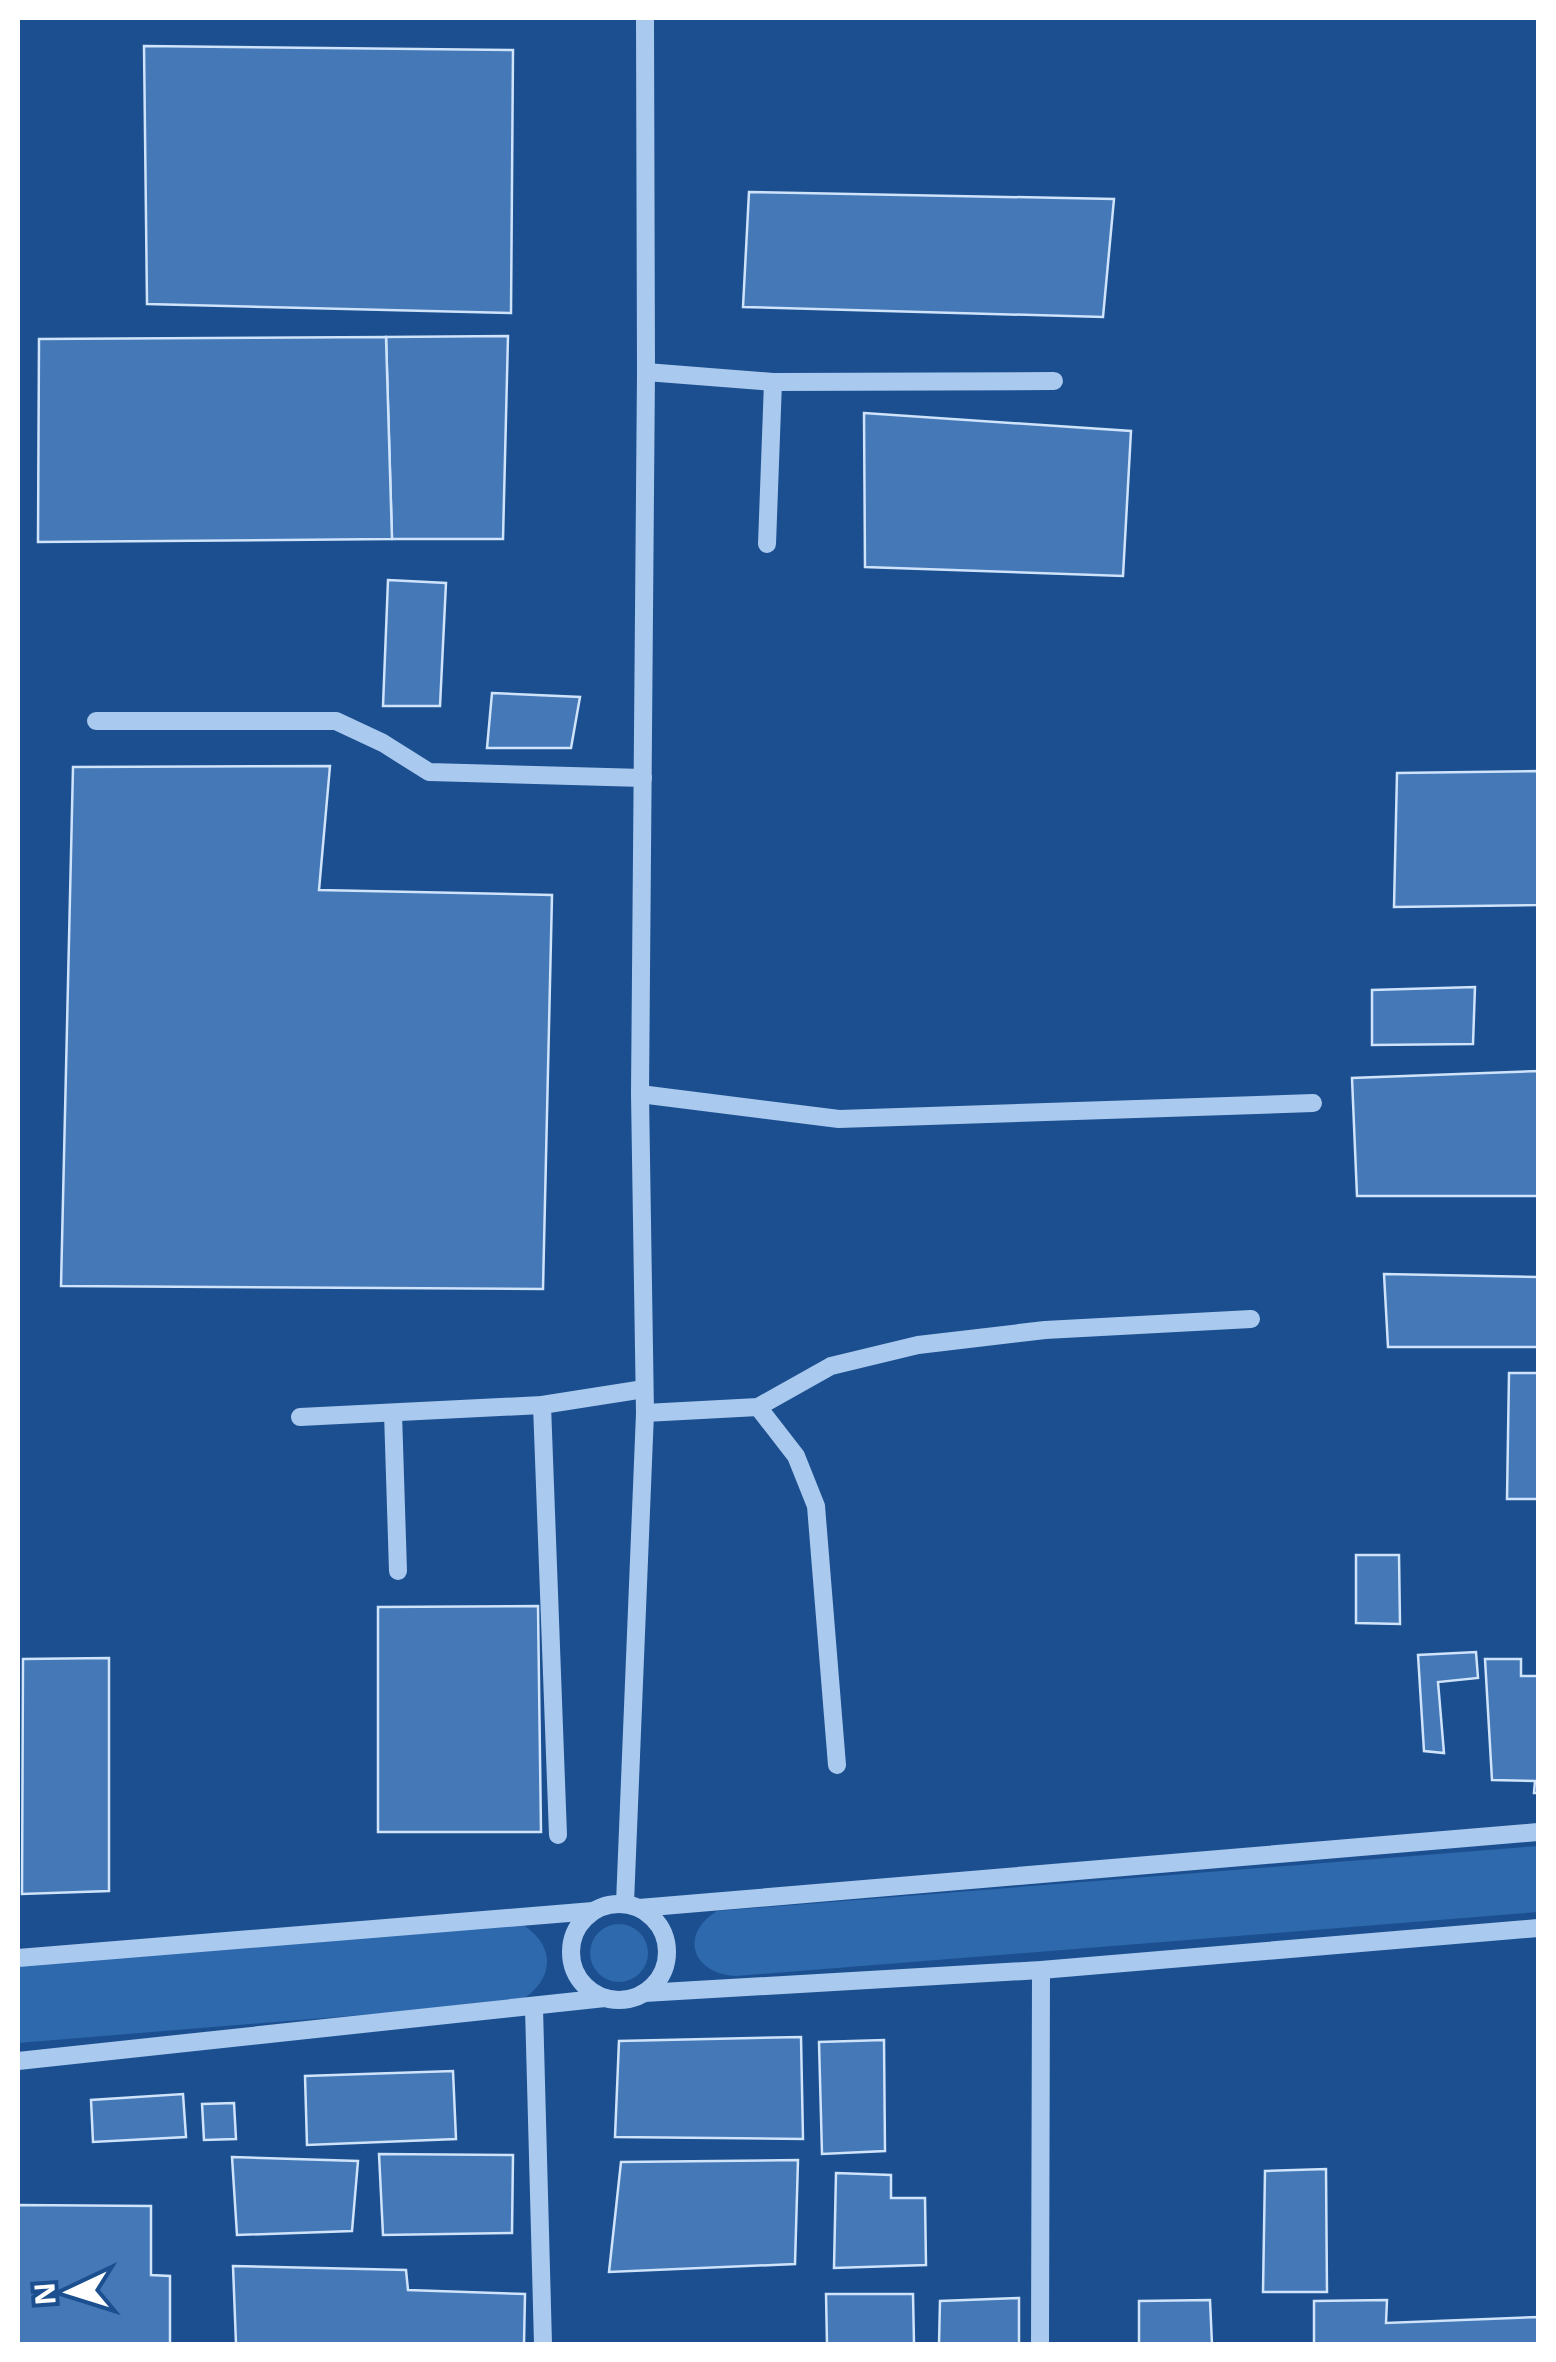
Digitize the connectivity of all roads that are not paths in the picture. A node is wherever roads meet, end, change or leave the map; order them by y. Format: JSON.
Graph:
{"nodes":[{"id":1,"x":645,"y":18,"type":"edge"},
{"id":2,"x":646,"y":372,"type":"junction"},
{"id":3,"x":1054,"y":381,"type":"dead end"},
{"id":4,"x":772,"y":382,"type":"junction"},
{"id":5,"x":767,"y":544,"type":"dead end"},
{"id":6,"x":96,"y":721,"type":"dead end"},
{"id":7,"x":642,"y":778,"type":"junction"},
{"id":8,"x":640,"y":1094,"type":"junction"},
{"id":9,"x":1313,"y":1104,"type":"dead end"},
{"id":10,"x":1251,"y":1319,"type":"dead end"},
{"id":11,"x":644,"y":1389,"type":"junction"},
{"id":12,"x":542,"y":1405,"type":"junction"},
{"id":13,"x":758,"y":1408,"type":"junction"},
{"id":14,"x":393,"y":1413,"type":"junction"},
{"id":15,"x":645,"y":1414,"type":"junction"},
{"id":16,"x":300,"y":1416,"type":"dead end"},
{"id":17,"x":398,"y":1571,"type":"dead end"},
{"id":18,"x":838,"y":1764,"type":"dead end"},
{"id":19,"x":1538,"y":1832,"type":"edge"},
{"id":20,"x":558,"y":1835,"type":"dead end"},
{"id":21,"x":632,"y":1906,"type":"junction"},
{"id":22,"x":593,"y":1912,"type":"junction"},
{"id":23,"x":1538,"y":1928,"type":"edge"},
{"id":24,"x":18,"y":1958,"type":"edge"},
{"id":25,"x":1040,"y":1970,"type":"junction"},
{"id":26,"x":644,"y":1993,"type":"junction"},
{"id":27,"x":605,"y":1998,"type":"junction"},
{"id":28,"x":534,"y":2008,"type":"junction"},
{"id":29,"x":18,"y":2061,"type":"edge"},
{"id":30,"x":543,"y":2344,"type":"edge"},
{"id":31,"x":1040,"y":2344,"type":"edge"}],
"edges":[{"from":1,"to":2,"type":"street"},
{"from":2,"to":4,"type":"street"},
{"from":2,"to":7,"type":"street"},
{"from":3,"to":4,"type":"street"},
{"from":4,"to":5,"type":"street"},
{"from":6,"to":7,"type":"street"},
{"from":7,"to":8,"type":"street"},
{"from":8,"to":9,"type":"street"},
{"from":8,"to":11,"type":"street"},
{"from":10,"to":13,"type":"street"},
{"from":11,"to":12,"type":"street"},
{"from":11,"to":15,"type":"street"},
{"from":12,"to":14,"type":"street"},
{"from":12,"to":20,"type":"street"},
{"from":13,"to":15,"type":"street"},
{"from":13,"to":18,"type":"street"},
{"from":14,"to":16,"type":"street"},
{"from":14,"to":17,"type":"street"},
{"from":15,"to":21,"type":"street"},
{"from":19,"to":21,"type":"street"},
{"from":21,"to":22,"type":"street"},
{"from":21,"to":26,"type":"street"},
{"from":22,"to":24,"type":"street"},
{"from":22,"to":27,"type":"street"},
{"from":23,"to":25,"type":"street"},
{"from":25,"to":26,"type":"street"},
{"from":25,"to":31,"type":"street"},
{"from":26,"to":27,"type":"street"},
{"from":27,"to":28,"type":"street"},
{"from":28,"to":29,"type":"street"},
{"from":28,"to":30,"type":"street"}]}
